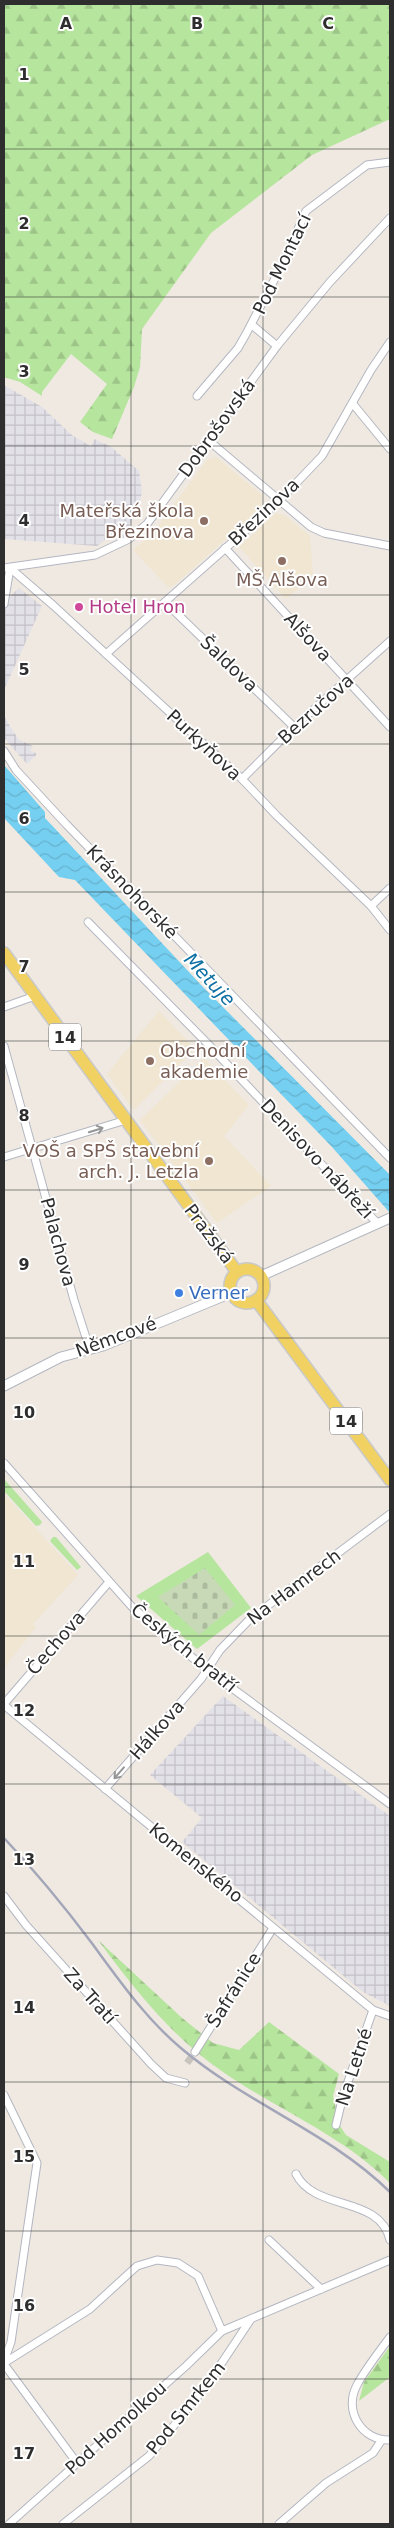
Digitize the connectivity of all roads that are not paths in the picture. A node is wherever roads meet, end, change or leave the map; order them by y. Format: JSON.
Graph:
{"nodes":[{"id":1,"x":390,"y":162,"type":"edge"},
{"id":2,"x":390,"y":218,"type":"edge"},
{"id":3,"x":252,"y":325,"type":"junction"},
{"id":4,"x":390,"y":342,"type":"edge"},
{"id":5,"x":277,"y":346,"type":"junction"},
{"id":6,"x":197,"y":396,"type":"dead end"},
{"id":7,"x":353,"y":404,"type":"junction"},
{"id":8,"x":208,"y":440,"type":"junction"},
{"id":9,"x":390,"y":448,"type":"edge"},
{"id":10,"x":280,"y":500,"type":"junction"},
{"id":11,"x":390,"y":546,"type":"edge"},
{"id":12,"x":225,"y":548,"type":"junction"},
{"id":13,"x":7,"y":568,"type":"edge"},
{"id":14,"x":164,"y":602,"type":"junction"},
{"id":15,"x":4,"y":604,"type":"edge"},
{"id":16,"x":390,"y":641,"type":"edge"},
{"id":17,"x":106,"y":654,"type":"junction"},
{"id":18,"x":348,"y":680,"type":"junction"},
{"id":19,"x":294,"y":727,"type":"junction"},
{"id":20,"x":390,"y":727,"type":"edge"},
{"id":21,"x":4,"y":751,"type":"edge"},
{"id":22,"x":242,"y":779,"type":"junction"},
{"id":23,"x":390,"y":888,"type":"edge"},
{"id":24,"x":371,"y":906,"type":"junction"},
{"id":25,"x":88,"y":922,"type":"dead end"},
{"id":26,"x":390,"y":930,"type":"edge"},
{"id":27,"x":4,"y":954,"type":"edge"},
{"id":28,"x":35,"y":996,"type":"junction"},
{"id":29,"x":4,"y":1008,"type":"edge"},
{"id":30,"x":4,"y":1046,"type":"edge"},
{"id":31,"x":126,"y":1120,"type":"junction"},
{"id":32,"x":33,"y":1149,"type":"junction"},
{"id":33,"x":4,"y":1157,"type":"edge"},
{"id":34,"x":390,"y":1158,"type":"edge"},
{"id":35,"x":389,"y":1219,"type":"edge"},
{"id":36,"x":378,"y":1224,"type":"junction"},
{"id":37,"x":238,"y":1272,"type":"junction"},
{"id":38,"x":260,"y":1276,"type":"junction"},
{"id":39,"x":231,"y":1293,"type":"junction"},
{"id":40,"x":256,"y":1300,"type":"junction"},
{"id":41,"x":90,"y":1350,"type":"junction"},
{"id":42,"x":4,"y":1386,"type":"edge"},
{"id":43,"x":4,"y":1463,"type":"edge"},
{"id":44,"x":390,"y":1480,"type":"edge"},
{"id":45,"x":390,"y":1514,"type":"edge"},
{"id":46,"x":109,"y":1582,"type":"junction"},
{"id":47,"x":206,"y":1669,"type":"junction"},
{"id":48,"x":4,"y":1704,"type":"edge"},
{"id":49,"x":106,"y":1789,"type":"junction"},
{"id":50,"x":390,"y":1804,"type":"edge"},
{"id":51,"x":4,"y":1896,"type":"edge"},
{"id":52,"x":273,"y":1928,"type":"junction"},
{"id":53,"x":372,"y":2010,"type":"junction"},
{"id":54,"x":390,"y":2016,"type":"edge"},
{"id":55,"x":195,"y":2052,"type":"tunnel mouth"},
{"id":56,"x":185,"y":2083,"type":"dead end"},
{"id":57,"x":4,"y":2095,"type":"edge"},
{"id":58,"x":336,"y":2125,"type":"dead end"},
{"id":59,"x":296,"y":2174,"type":"dead end"},
{"id":60,"x":269,"y":2240,"type":"dead end"},
{"id":61,"x":390,"y":2240,"type":"edge"},
{"id":62,"x":390,"y":2260,"type":"edge"},
{"id":63,"x":321,"y":2289,"type":"junction"},
{"id":64,"x":250,"y":2319,"type":"junction"},
{"id":65,"x":222,"y":2331,"type":"junction"},
{"id":66,"x":390,"y":2336,"type":"edge"},
{"id":67,"x":4,"y":2363,"type":"edge"},
{"id":68,"x":381,"y":2440,"type":"junction"},
{"id":69,"x":390,"y":2440,"type":"edge"},
{"id":70,"x":77,"y":2463,"type":"junction"},
{"id":71,"x":10,"y":2524,"type":"edge"},
{"id":72,"x":63,"y":2524,"type":"edge"},
{"id":73,"x":279,"y":2524,"type":"edge"}],
"edges":[{"from":1,"to":3,"type":"street","name":"Pod Montací"},
{"from":2,"to":5,"type":"street","name":"Dobrošovská"},
{"from":3,"to":5,"type":"street"},
{"from":3,"to":6,"type":"street","name":"Pod Montací"},
{"from":4,"to":7,"type":"street","name":"Březinova"},
{"from":5,"to":8,"type":"street","name":"Dobrošovská"},
{"from":7,"to":9,"type":"street"},
{"from":7,"to":10,"type":"street","name":"Březinova"},
{"from":8,"to":10,"type":"street"},
{"from":8,"to":13,"type":"street","name":"Dobrošovská"},
{"from":10,"to":11,"type":"street"},
{"from":10,"to":12,"type":"street","name":"Březinova"},
{"from":12,"to":14,"type":"street","name":"Březinova"},
{"from":12,"to":18,"type":"street","name":"Alšova"},
{"from":13,"to":15,"type":"street"},
{"from":13,"to":17,"type":"street","name":"Purkyňova"},
{"from":14,"to":17,"type":"street","name":"Březinova"},
{"from":14,"to":19,"type":"street","name":"Šaldova"},
{"from":16,"to":18,"type":"street","name":"Bezručova"},
{"from":17,"to":22,"type":"street","name":"Purkyňova"},
{"from":18,"to":19,"type":"street","name":"Bezručova"},
{"from":18,"to":20,"type":"street","name":"Alšova"},
{"from":19,"to":22,"type":"street","name":"Bezručova"},
{"from":21,"to":34,"type":"street","name":"Krásnohorské"},
{"from":22,"to":24,"type":"street","name":"Purkyňova"},
{"from":23,"to":24,"type":"street"},
{"from":24,"to":26,"type":"street","name":"Purkyňova"},
{"from":25,"to":36,"type":"street","name":"Denisovo nábřeží"},
{"from":27,"to":28,"type":"main road","name":"Pražská","number":"14"},
{"from":28,"to":29,"type":"street"},
{"from":28,"to":31,"type":"main road","name":"Pražská","number":"14"},
{"from":30,"to":32,"type":"street","name":"Palachova"},
{"from":32,"to":31,"type":"street","one_way":true},
{"from":31,"to":37,"type":"main road","name":"Pražská","number":"14"},
{"from":32,"to":33,"type":"street"},
{"from":32,"to":41,"type":"street","name":"Palachova"},
{"from":35,"to":36,"type":"street"},
{"from":36,"to":38,"type":"street"},
{"from":37,"to":38,"type":"main road","name":"Pražská"},
{"from":37,"to":39,"type":"main road","name":"Pražská"},
{"from":38,"to":40,"type":"main road"},
{"from":39,"to":40,"type":"main road"},
{"from":39,"to":41,"type":"street","name":"Němcové"},
{"from":40,"to":44,"type":"main road","number":"14"},
{"from":41,"to":42,"type":"street","name":"Němcové"},
{"from":43,"to":46,"type":"street","name":"Českých bratří"},
{"from":45,"to":47,"type":"street","name":"Na Hamrech"},
{"from":46,"to":47,"type":"street","name":"Českých bratří"},
{"from":46,"to":48,"type":"street","name":"Čechova"},
{"from":47,"to":49,"type":"street","name":"Hálkova","one_way":true},
{"from":47,"to":50,"type":"street","name":"Českých bratří"},
{"from":48,"to":49,"type":"street","name":"Komenského"},
{"from":49,"to":52,"type":"street","name":"Komenského"},
{"from":51,"to":56,"type":"street","name":"Za Tratí"},
{"from":52,"to":53,"type":"street","name":"Komenského"},
{"from":52,"to":55,"type":"street","name":"Šafránice"},
{"from":53,"to":54,"type":"street","name":"Komenského"},
{"from":53,"to":58,"type":"street","name":"Na Letné"},
{"from":57,"to":67,"type":"street"},
{"from":59,"to":61,"type":"street"},
{"from":60,"to":63,"type":"street"},
{"from":62,"to":63,"type":"street","name":"Pod Homolkou"},
{"from":63,"to":64,"type":"street","name":"Pod Homolkou"},
{"from":64,"to":65,"type":"street","name":"Pod Homolkou"},
{"from":64,"to":72,"type":"street","name":"Pod Smrkem"},
{"from":65,"to":67,"type":"street"},
{"from":65,"to":70,"type":"street","name":"Pod Homolkou"},
{"from":66,"to":68,"type":"street"},
{"from":67,"to":70,"type":"street"},
{"from":68,"to":69,"type":"street"},
{"from":68,"to":73,"type":"street"},
{"from":70,"to":71,"type":"street","name":"Pod Homolkou"}]}
